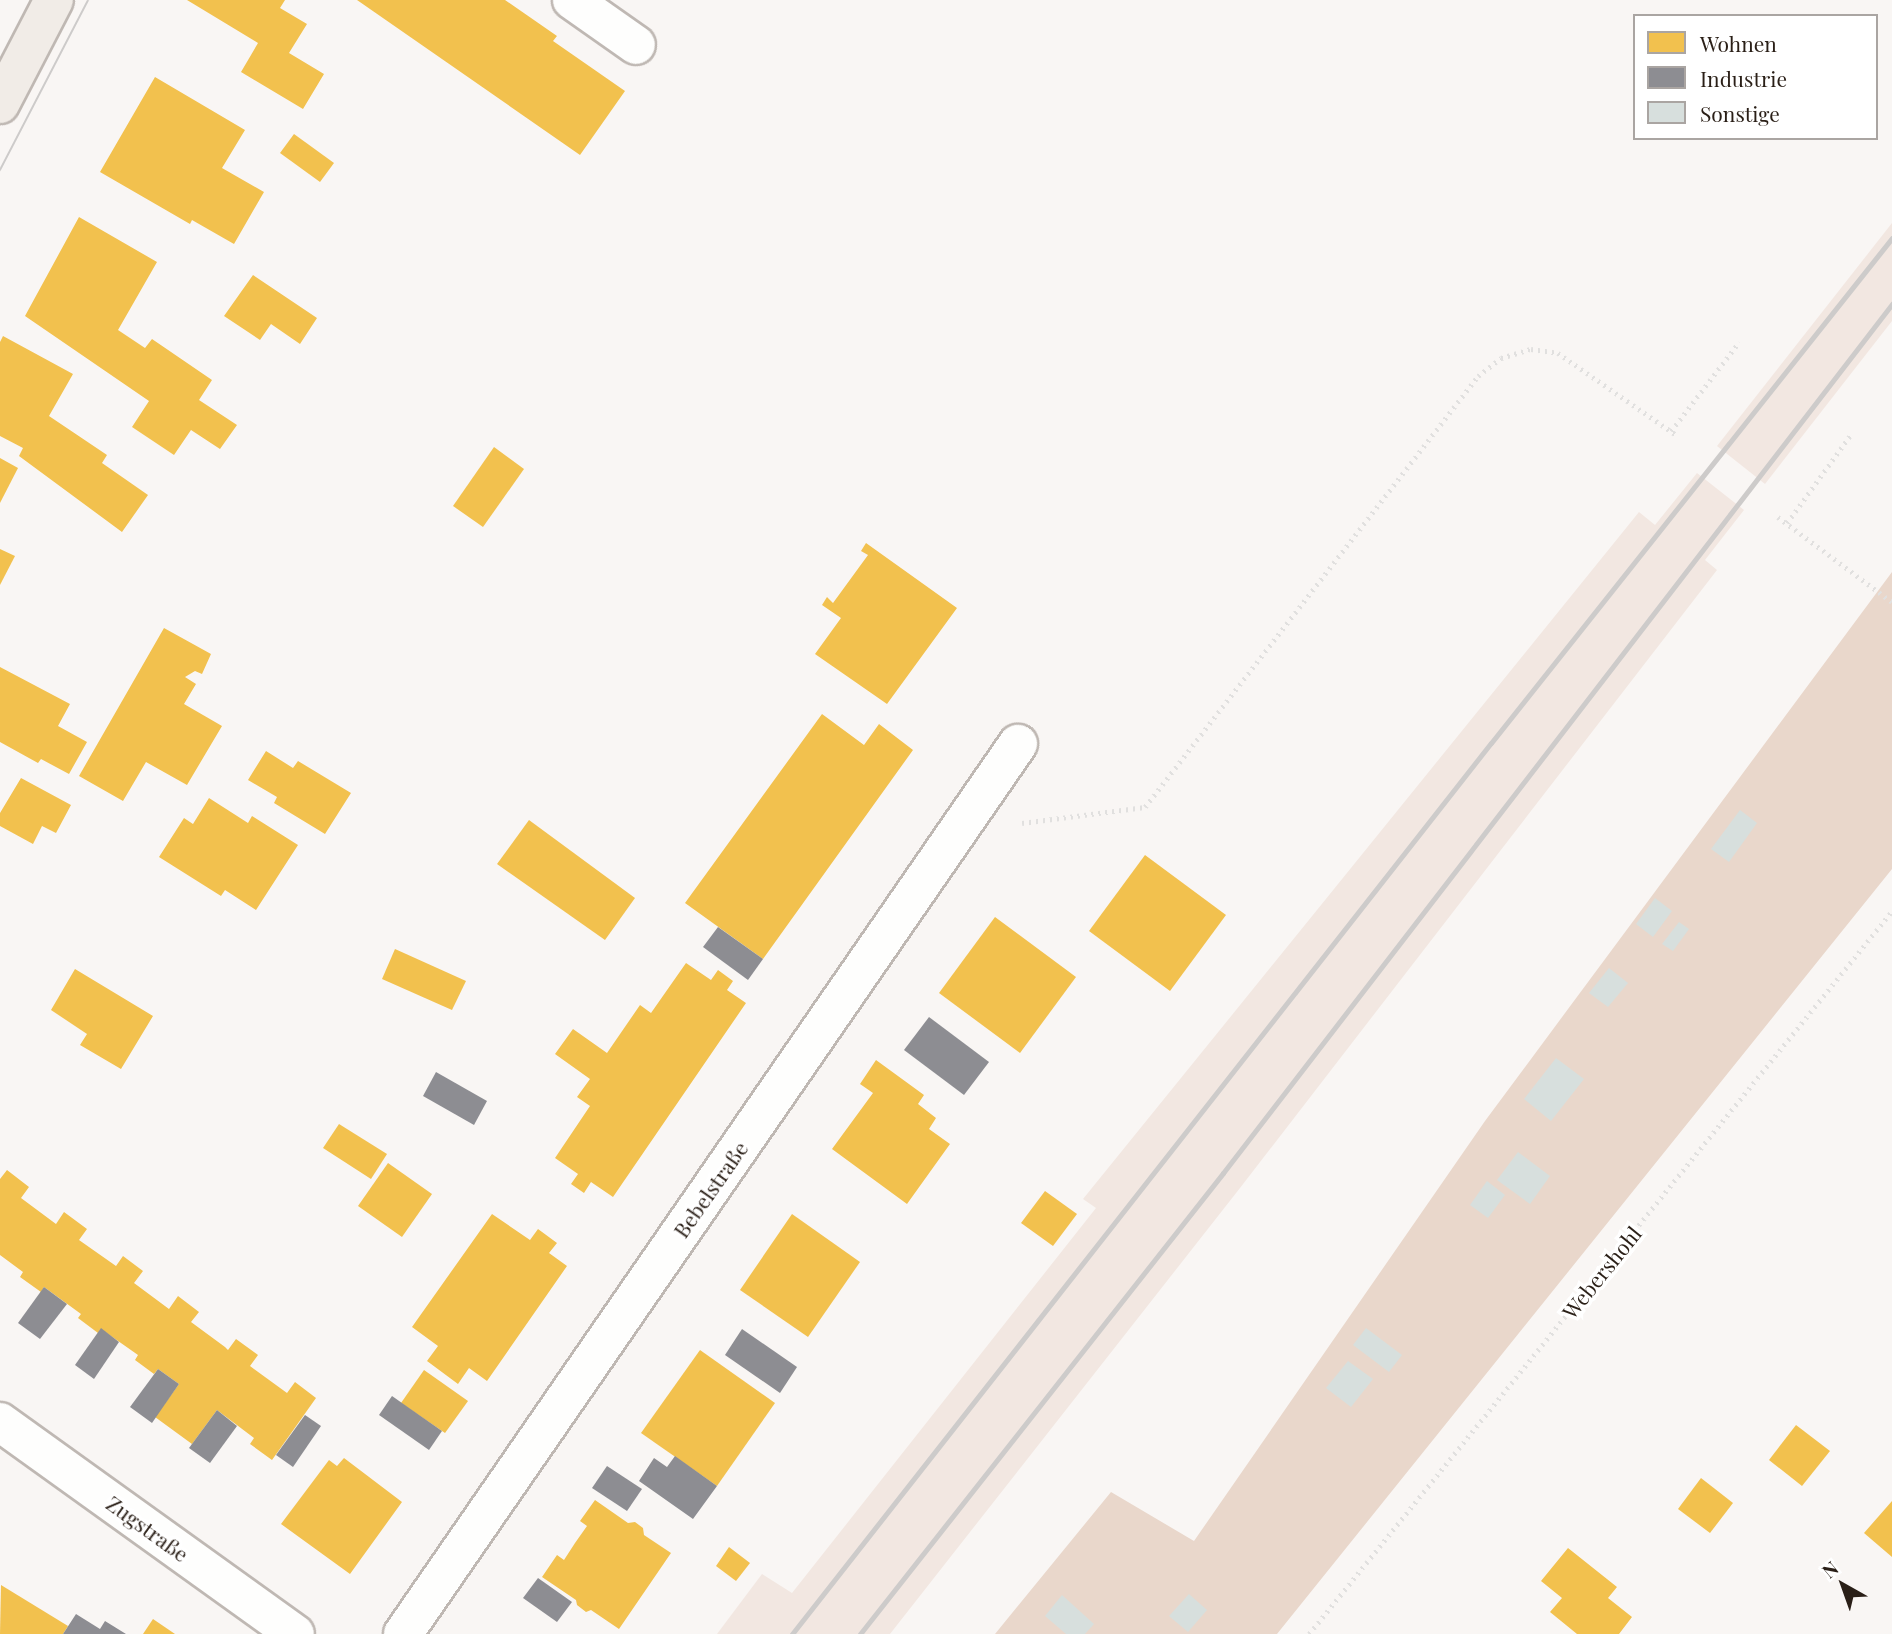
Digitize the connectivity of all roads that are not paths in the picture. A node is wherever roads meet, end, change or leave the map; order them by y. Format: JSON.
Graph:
{"nodes":[{"id":1,"x":54,"y":0,"type":"edge"},
{"id":2,"x":572,"y":0,"type":"edge"},
{"id":3,"x":636,"y":45,"type":"dead end"},
{"id":4,"x":0,"y":104,"type":"edge"},
{"id":5,"x":1018,"y":744,"type":"dead end"},
{"id":6,"x":0,"y":1422,"type":"edge"},
{"id":7,"x":295,"y":1634,"type":"edge"},
{"id":8,"x":403,"y":1634,"type":"edge"}],
"edges":[{"from":1,"to":4,"type":"main road"},
{"from":2,"to":3,"type":"street"},
{"from":5,"to":8,"type":"street","name":"Bebelstraße"},
{"from":6,"to":7,"type":"street","name":"Zugstraße"}]}
